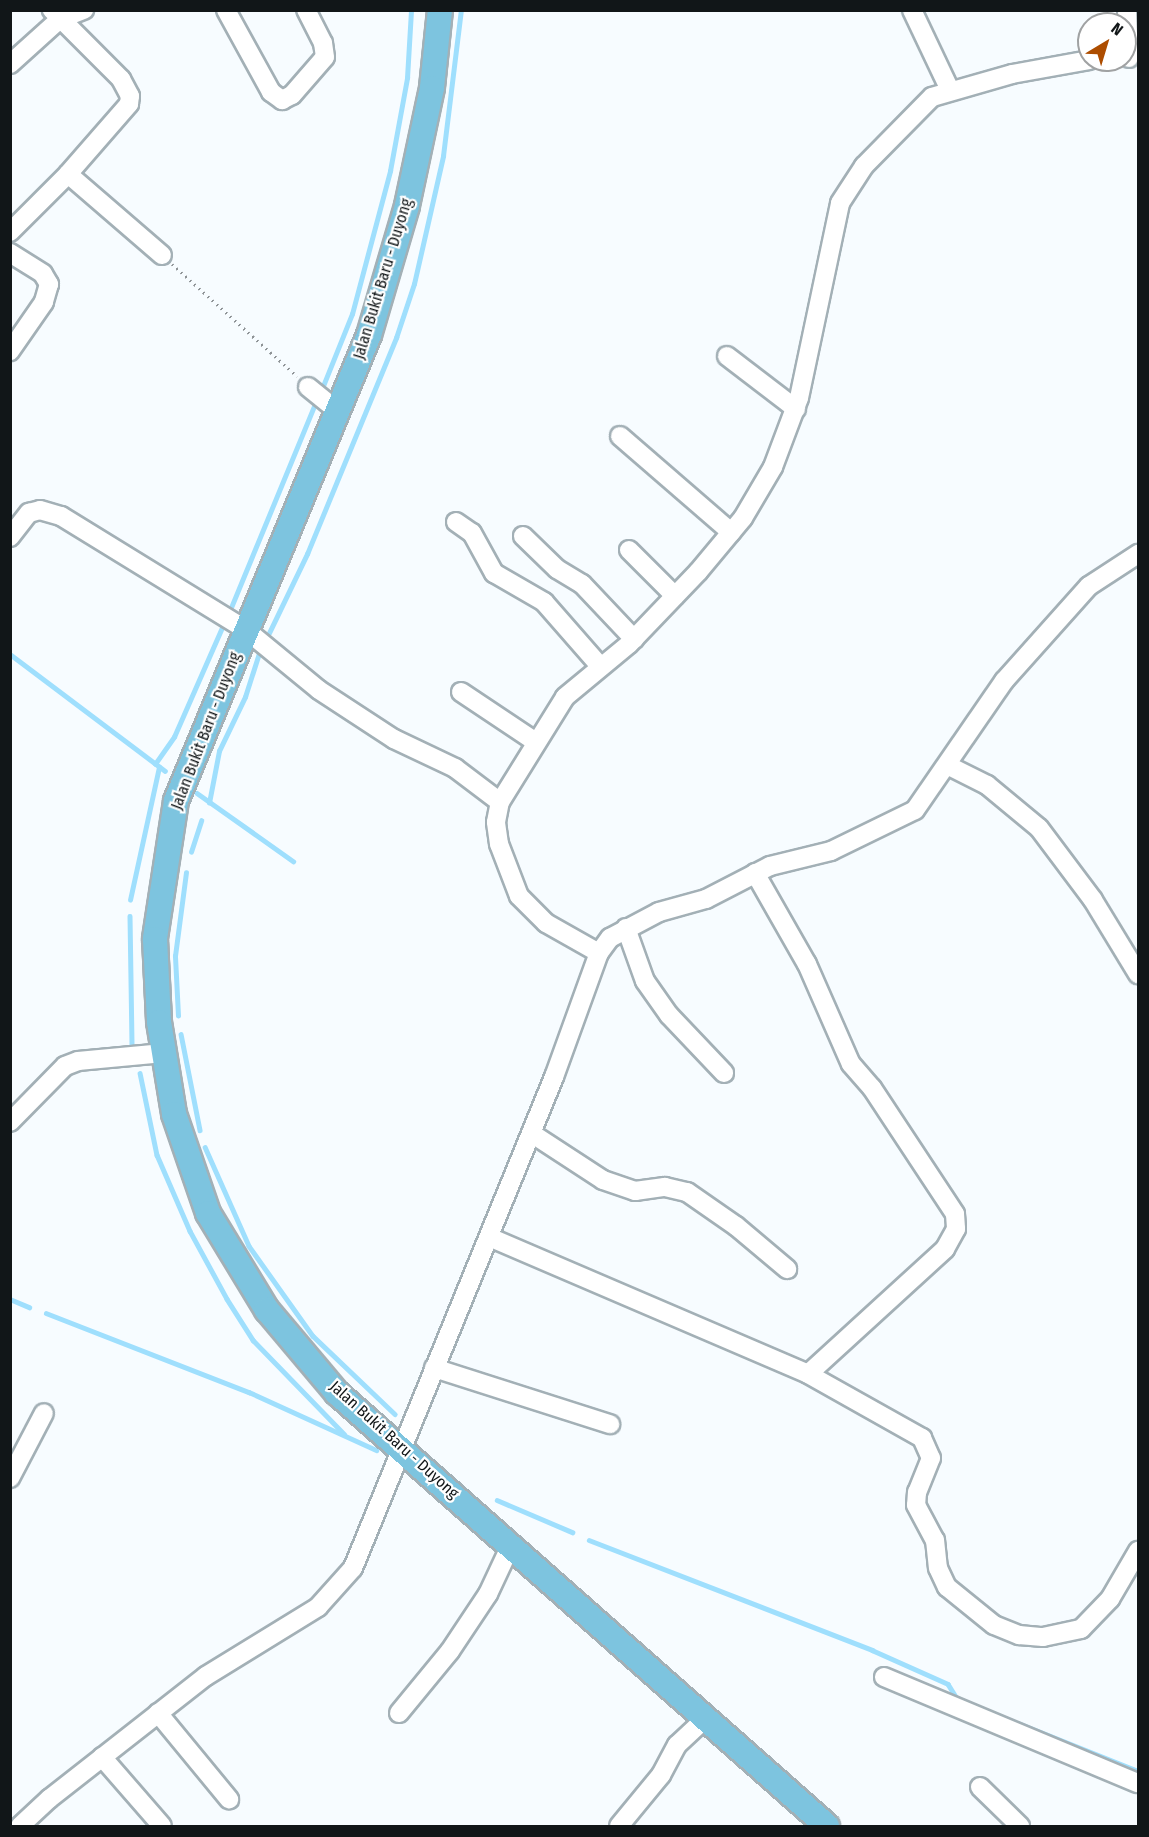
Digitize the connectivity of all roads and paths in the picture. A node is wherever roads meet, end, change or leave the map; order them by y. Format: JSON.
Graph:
{"nodes":[{"id":1,"x":84,"y":10,"type":"edge"},
{"id":2,"x":226,"y":10,"type":"edge"},
{"id":3,"x":306,"y":10,"type":"edge"},
{"id":4,"x":440,"y":10,"type":"edge"},
{"id":5,"x":912,"y":10,"type":"edge"},
{"id":6,"x":56,"y":15,"type":"edge"},
{"id":7,"x":1077,"y":63,"type":"edge"},
{"id":8,"x":10,"y":64,"type":"edge"},
{"id":9,"x":950,"y":90,"type":"junction"},
{"id":10,"x":68,"y":174,"type":"junction"},
{"id":11,"x":10,"y":232,"type":"edge"},
{"id":12,"x":10,"y":253,"type":"edge"},
{"id":13,"x":162,"y":255,"type":"joint"},
{"id":14,"x":10,"y":351,"type":"edge"},
{"id":15,"x":727,"y":356,"type":"dead end"},
{"id":16,"x":308,"y":387,"type":"joint"},
{"id":17,"x":331,"y":405,"type":"junction"},
{"id":18,"x":796,"y":409,"type":"junction"},
{"id":19,"x":620,"y":436,"type":"dead end"},
{"id":20,"x":456,"y":522,"type":"dead end"},
{"id":21,"x":731,"y":532,"type":"junction"},
{"id":22,"x":523,"y":536,"type":"dead end"},
{"id":23,"x":10,"y":537,"type":"edge"},
{"id":24,"x":629,"y":550,"type":"dead end"},
{"id":25,"x":1138,"y":554,"type":"edge"},
{"id":26,"x":675,"y":596,"type":"junction"},
{"id":27,"x":246,"y":630,"type":"junction"},
{"id":28,"x":634,"y":639,"type":"junction"},
{"id":29,"x":601,"y":668,"type":"junction"},
{"id":30,"x":461,"y":692,"type":"dead end"},
{"id":31,"x":536,"y":742,"type":"junction"},
{"id":32,"x":947,"y":765,"type":"junction"},
{"id":33,"x":500,"y":802,"type":"junction"},
{"id":34,"x":754,"y":873,"type":"junction"},
{"id":35,"x":626,"y":928,"type":"junction"},
{"id":36,"x":598,"y":953,"type":"junction"},
{"id":37,"x":1138,"y":974,"type":"edge"},
{"id":38,"x":164,"y":1053,"type":"junction"},
{"id":39,"x":724,"y":1072,"type":"dead end"},
{"id":40,"x":10,"y":1122,"type":"edge"},
{"id":41,"x":531,"y":1132,"type":"junction"},
{"id":42,"x":489,"y":1237,"type":"junction"},
{"id":43,"x":787,"y":1269,"type":"dead end"},
{"id":44,"x":434,"y":1368,"type":"junction"},
{"id":45,"x":808,"y":1374,"type":"junction"},
{"id":46,"x":44,"y":1413,"type":"dead end"},
{"id":47,"x":610,"y":1424,"type":"dead end"},
{"id":48,"x":402,"y":1449,"type":"junction"},
{"id":49,"x":10,"y":1478,"type":"edge"},
{"id":50,"x":511,"y":1545,"type":"junction"},
{"id":51,"x":1138,"y":1551,"type":"edge"},
{"id":52,"x":884,"y":1677,"type":"dead end"},
{"id":53,"x":158,"y":1713,"type":"junction"},
{"id":54,"x":399,"y":1713,"type":"dead end"},
{"id":55,"x":704,"y":1720,"type":"junction"},
{"id":56,"x":102,"y":1757,"type":"junction"},
{"id":57,"x":1138,"y":1784,"type":"edge"},
{"id":58,"x":980,"y":1787,"type":"dead end"},
{"id":59,"x":229,"y":1799,"type":"dead end"},
{"id":60,"x":20,"y":1827,"type":"edge"},
{"id":61,"x":162,"y":1827,"type":"edge"},
{"id":62,"x":619,"y":1827,"type":"edge"},
{"id":63,"x":827,"y":1827,"type":"edge"},
{"id":64,"x":1020,"y":1827,"type":"edge"}],
"edges":[{"from":1,"to":6,"type":"street"},
{"from":2,"to":3,"type":"street"},
{"from":4,"to":17,"type":"main road","name":"Jalan Bukit Baru - Duyong"},
{"from":5,"to":9,"type":"street"},
{"from":6,"to":8,"type":"street"},
{"from":6,"to":10,"type":"street"},
{"from":7,"to":9,"type":"street"},
{"from":9,"to":18,"type":"street"},
{"from":10,"to":11,"type":"street"},
{"from":10,"to":13,"type":"street"},
{"from":12,"to":14,"type":"street"},
{"from":13,"to":16,"type":"path"},
{"from":15,"to":18,"type":"street"},
{"from":16,"to":17,"type":"street"},
{"from":17,"to":27,"type":"main road","name":"Jalan Bukit Baru - Duyong"},
{"from":18,"to":21,"type":"street"},
{"from":19,"to":21,"type":"street"},
{"from":20,"to":29,"type":"street"},
{"from":21,"to":26,"type":"street"},
{"from":22,"to":28,"type":"street"},
{"from":23,"to":27,"type":"street"},
{"from":24,"to":26,"type":"street"},
{"from":25,"to":32,"type":"street"},
{"from":26,"to":28,"type":"street"},
{"from":27,"to":33,"type":"street"},
{"from":27,"to":38,"type":"main road","name":"Jalan Bukit Baru - Duyong"},
{"from":28,"to":29,"type":"street"},
{"from":29,"to":31,"type":"street"},
{"from":30,"to":31,"type":"street"},
{"from":31,"to":33,"type":"street"},
{"from":32,"to":34,"type":"street"},
{"from":32,"to":37,"type":"street"},
{"from":33,"to":36,"type":"street"},
{"from":34,"to":35,"type":"street"},
{"from":34,"to":45,"type":"street"},
{"from":35,"to":36,"type":"street"},
{"from":35,"to":39,"type":"street"},
{"from":36,"to":41,"type":"street"},
{"from":38,"to":40,"type":"street"},
{"from":38,"to":48,"type":"main road","name":"Jalan Bukit Baru - Duyong"},
{"from":41,"to":42,"type":"street"},
{"from":41,"to":43,"type":"street"},
{"from":42,"to":44,"type":"street"},
{"from":42,"to":45,"type":"street"},
{"from":44,"to":47,"type":"street"},
{"from":44,"to":48,"type":"street"},
{"from":45,"to":51,"type":"street"},
{"from":46,"to":49,"type":"street"},
{"from":48,"to":50,"type":"main road","name":"Jalan Bukit Baru - Duyong"},
{"from":48,"to":53,"type":"street"},
{"from":50,"to":54,"type":"street"},
{"from":50,"to":55,"type":"main road","name":"Jalan Bukit Baru - Duyong"},
{"from":52,"to":57,"type":"street"},
{"from":53,"to":56,"type":"street"},
{"from":53,"to":59,"type":"street"},
{"from":55,"to":62,"type":"street"},
{"from":55,"to":63,"type":"main road","name":"Jalan Bukit Baru - Duyong"},
{"from":56,"to":60,"type":"street"},
{"from":56,"to":61,"type":"street"},
{"from":58,"to":64,"type":"street"}]}
